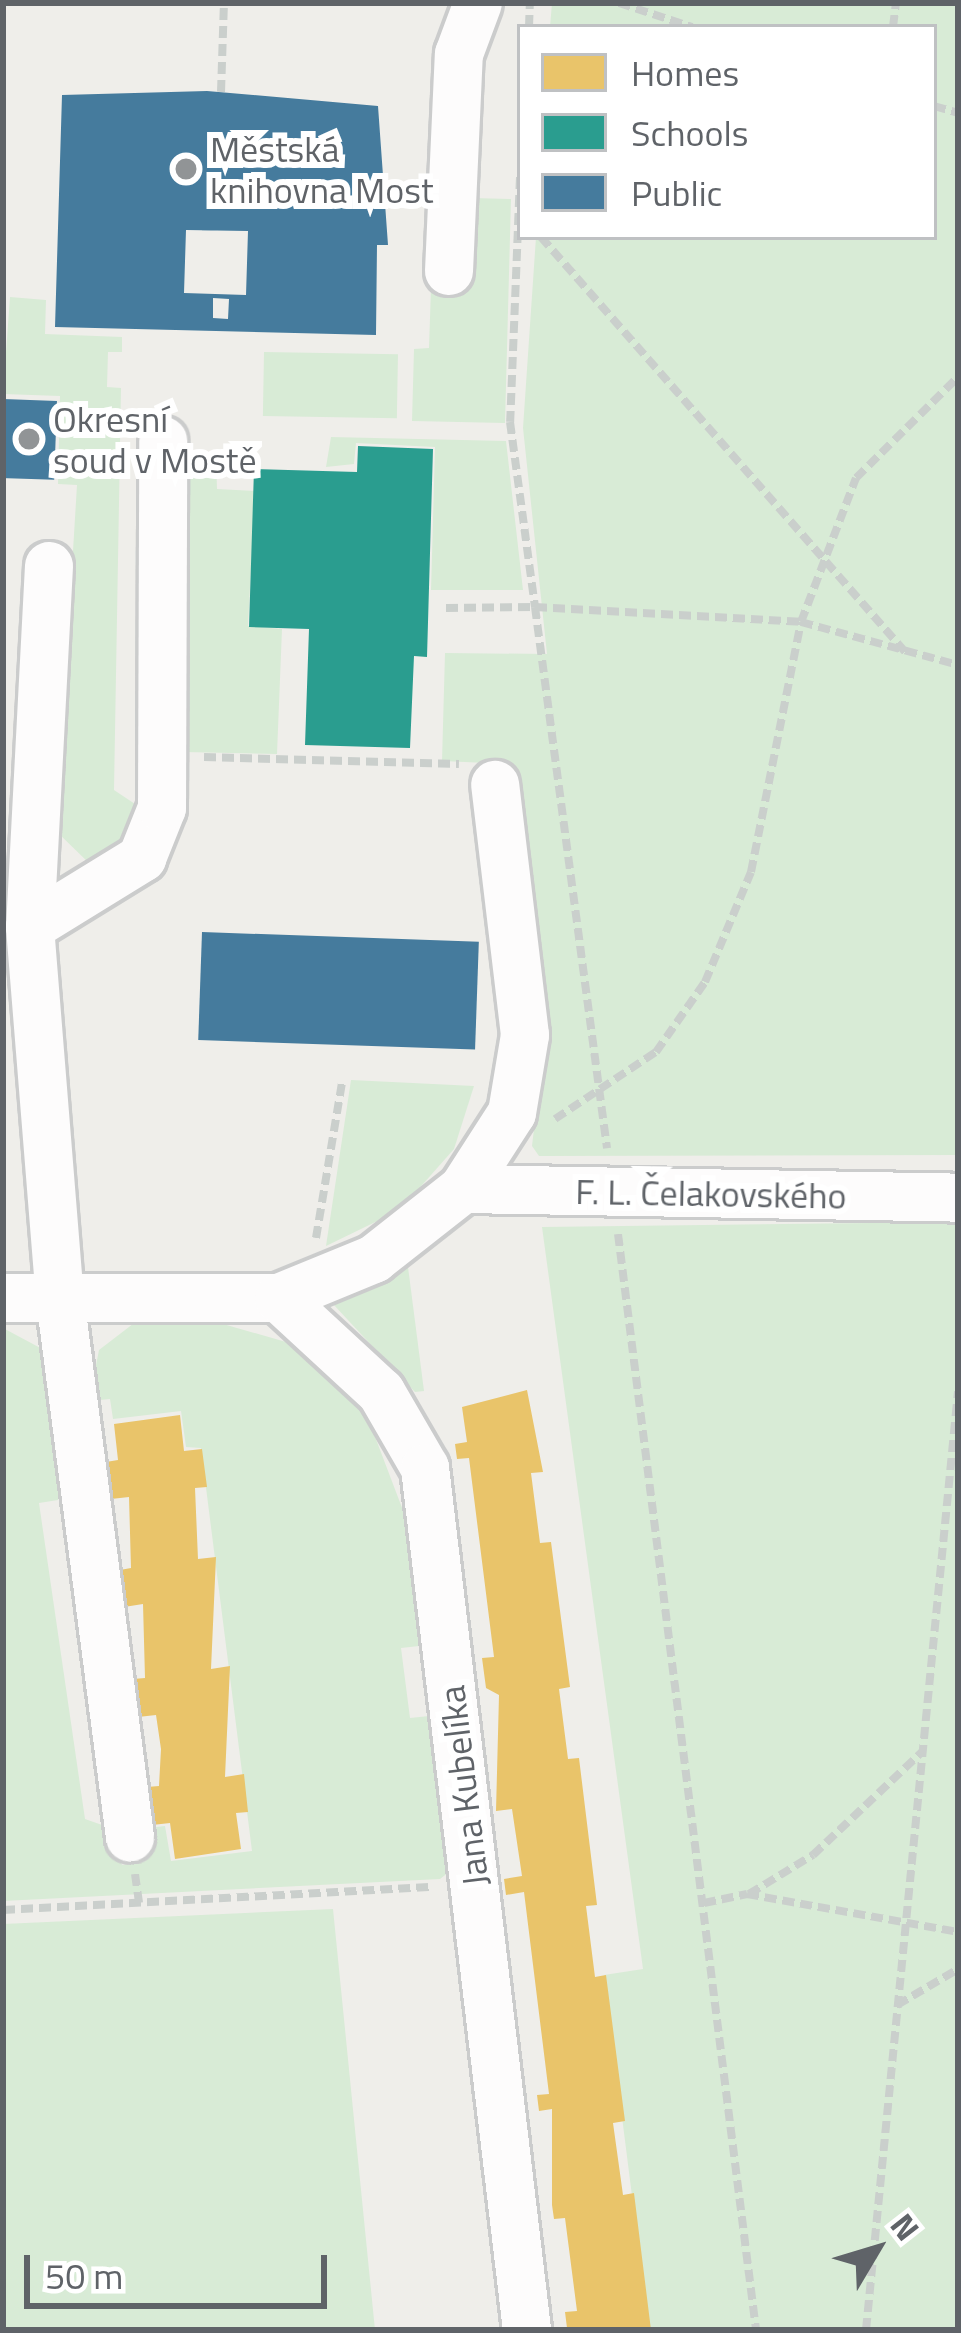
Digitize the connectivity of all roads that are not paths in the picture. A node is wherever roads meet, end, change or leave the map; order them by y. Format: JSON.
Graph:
{"nodes":[{"id":1,"x":478,"y":3,"type":"edge"},
{"id":2,"x":449,"y":271,"type":"dead end"},
{"id":3,"x":163,"y":441,"type":"dead end"},
{"id":4,"x":49,"y":566,"type":"dead end"},
{"id":5,"x":500,"y":772,"type":"road end"},
{"id":6,"x":30,"y":927,"type":"junction"},
{"id":7,"x":463,"y":1189,"type":"junction"},
{"id":8,"x":958,"y":1198,"type":"edge"},
{"id":9,"x":3,"y":1298,"type":"edge"},
{"id":10,"x":60,"y":1298,"type":"junction"},
{"id":11,"x":279,"y":1298,"type":"junction"},
{"id":12,"x":130,"y":1837,"type":"dead end"},
{"id":13,"x":527,"y":2330,"type":"edge"}],
"edges":[{"from":1,"to":2,"type":"street"},
{"from":3,"to":6,"type":"street"},
{"from":4,"to":6,"type":"street"},
{"from":5,"to":7,"type":"street"},
{"from":6,"to":10,"type":"street"},
{"from":7,"to":8,"type":"street","name":"F. L. Čelakovského"},
{"from":7,"to":11,"type":"street"},
{"from":9,"to":10,"type":"street"},
{"from":10,"to":11,"type":"street"},
{"from":10,"to":12,"type":"street"},
{"from":11,"to":13,"type":"street","name":"Jana Kubelíka"}]}
